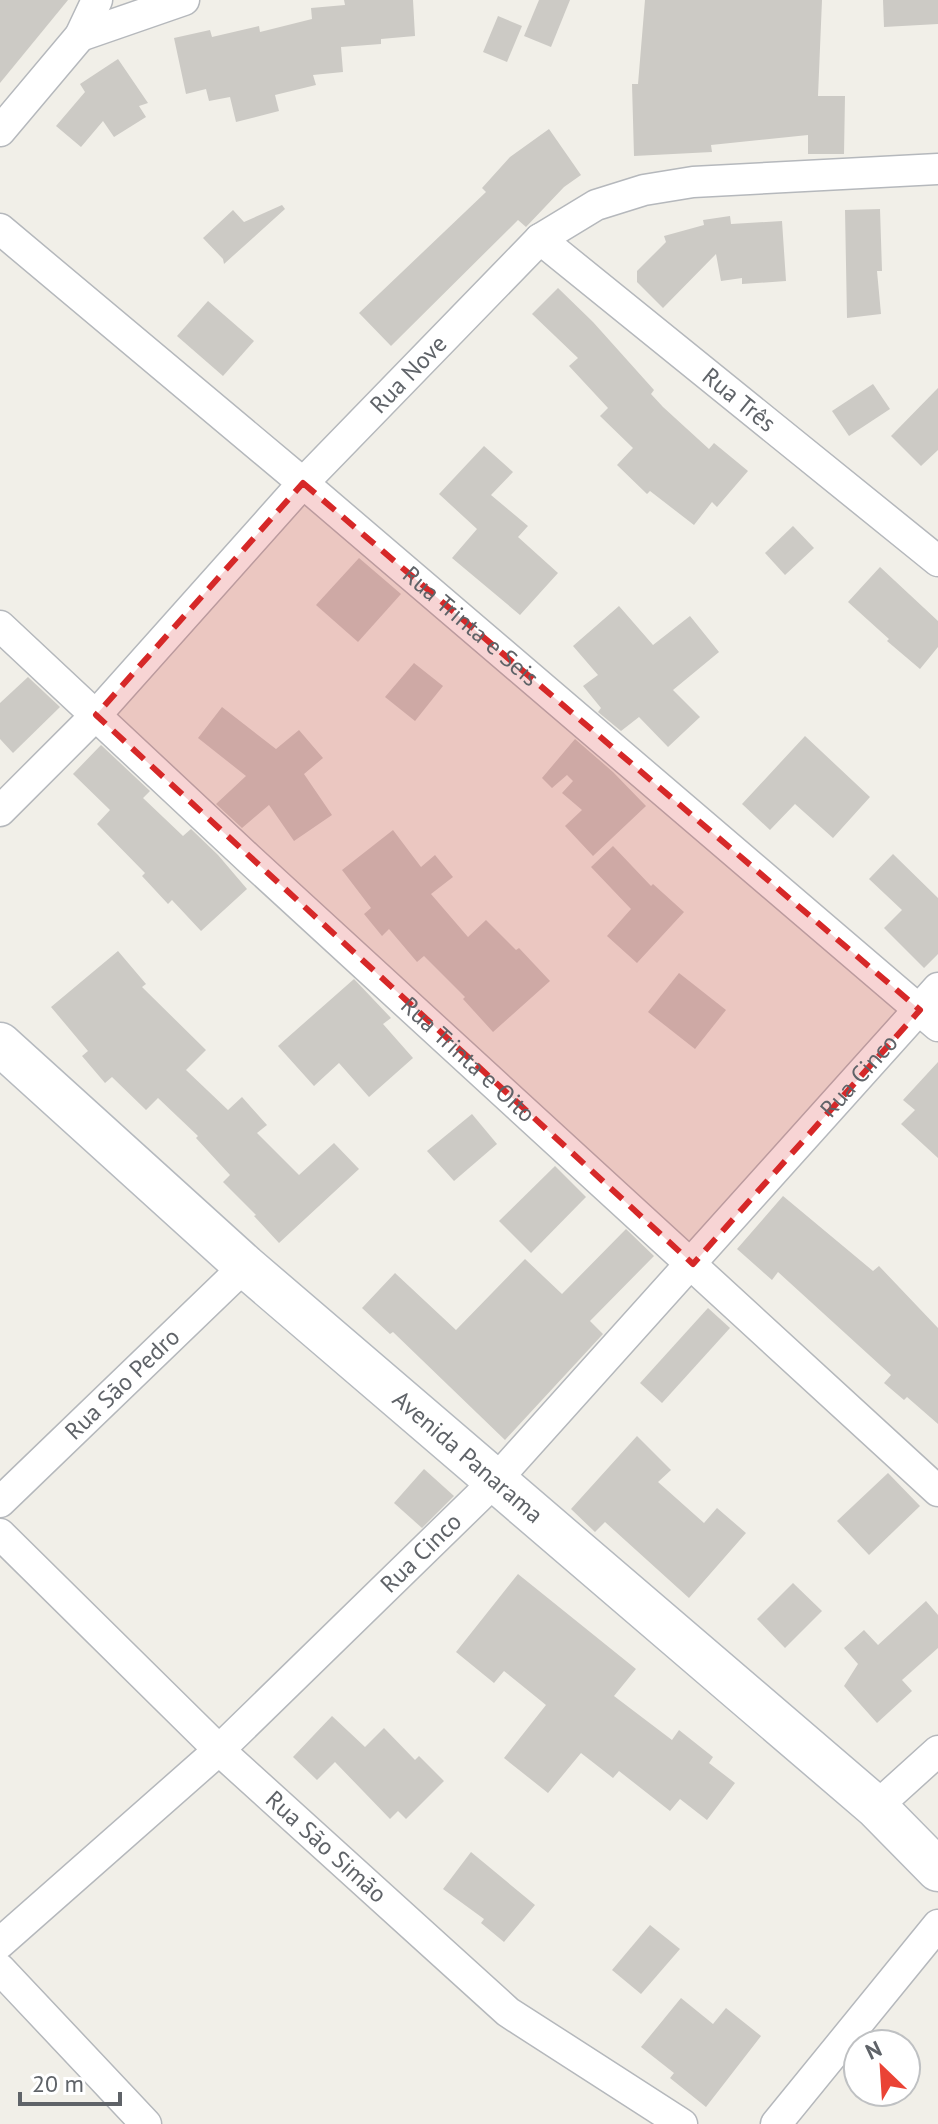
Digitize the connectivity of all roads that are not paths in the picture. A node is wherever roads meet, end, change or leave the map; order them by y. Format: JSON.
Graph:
{"nodes":[{"id":1,"x":97,"y":0,"type":"edge"},
{"id":2,"x":184,"y":0,"type":"edge"},
{"id":3,"x":80,"y":36,"type":"junction"},
{"id":4,"x":0,"y":131,"type":"edge"},
{"id":5,"x":938,"y":169,"type":"edge"},
{"id":6,"x":0,"y":229,"type":"edge"},
{"id":7,"x":540,"y":239,"type":"junction"},
{"id":8,"x":303,"y":483,"type":"junction"},
{"id":9,"x":938,"y":561,"type":"edge"},
{"id":10,"x":0,"y":626,"type":"edge"},
{"id":11,"x":96,"y":715,"type":"junction"},
{"id":12,"x":0,"y":811,"type":"edge"},
{"id":13,"x":932,"y":1008,"type":"edge"},
{"id":14,"x":0,"y":1044,"type":"edge"},
{"id":15,"x":693,"y":1264,"type":"junction"},
{"id":16,"x":245,"y":1266,"type":"junction"},
{"id":17,"x":495,"y":1481,"type":"junction"},
{"id":18,"x":938,"y":1491,"type":"edge"},
{"id":19,"x":0,"y":1502,"type":"edge"},
{"id":20,"x":0,"y":1534,"type":"edge"},
{"id":21,"x":219,"y":1750,"type":"junction"},
{"id":22,"x":938,"y":1751,"type":"edge"},
{"id":23,"x":876,"y":1807,"type":"junction"},
{"id":24,"x":938,"y":1870,"type":"edge"},
{"id":25,"x":938,"y":1925,"type":"edge"},
{"id":26,"x":0,"y":1943,"type":"edge"},
{"id":27,"x":0,"y":1969,"type":"edge"},
{"id":28,"x":146,"y":2124,"type":"edge"},
{"id":29,"x":682,"y":2124,"type":"edge"},
{"id":30,"x":776,"y":2124,"type":"edge"}],
"edges":[{"from":1,"to":3,"type":"street"},
{"from":2,"to":3,"type":"street"},
{"from":3,"to":4,"type":"street"},
{"from":5,"to":7,"type":"street","name":"Rua Nove"},
{"from":6,"to":8,"type":"street","name":"Rua Trinta e Seis"},
{"from":7,"to":8,"type":"street","name":"Rua Nove"},
{"from":7,"to":9,"type":"street","name":"Rua Três"},
{"from":8,"to":11,"type":"street","name":"Rua Nove"},
{"from":8,"to":13,"type":"street","name":"Rua Trinta e Seis"},
{"from":10,"to":11,"type":"street","name":"Rua Trinta e Oito"},
{"from":11,"to":12,"type":"street","name":"Rua Nove"},
{"from":11,"to":15,"type":"street","name":"Rua Trinta e Oito"},
{"from":13,"to":15,"type":"street","name":"Rua Cinco"},
{"from":14,"to":16,"type":"street","name":"Avenida Panarama"},
{"from":15,"to":17,"type":"street","name":"Rua Cinco"},
{"from":15,"to":18,"type":"street","name":"Rua Trinta e Oito"},
{"from":16,"to":17,"type":"street","name":"Avenida Panarama"},
{"from":16,"to":19,"type":"street","name":"Rua São Pedro"},
{"from":17,"to":21,"type":"street","name":"Rua Cinco"},
{"from":17,"to":23,"type":"street","name":"Avenida Panarama"},
{"from":20,"to":21,"type":"street","name":"Rua São Simão"},
{"from":21,"to":26,"type":"street","name":"Rua Cinco"},
{"from":21,"to":29,"type":"street","name":"Rua São Simão"},
{"from":22,"to":23,"type":"street"},
{"from":23,"to":24,"type":"street","name":"Avenida Panarama"},
{"from":25,"to":30,"type":"street"},
{"from":27,"to":28,"type":"street"}]}
